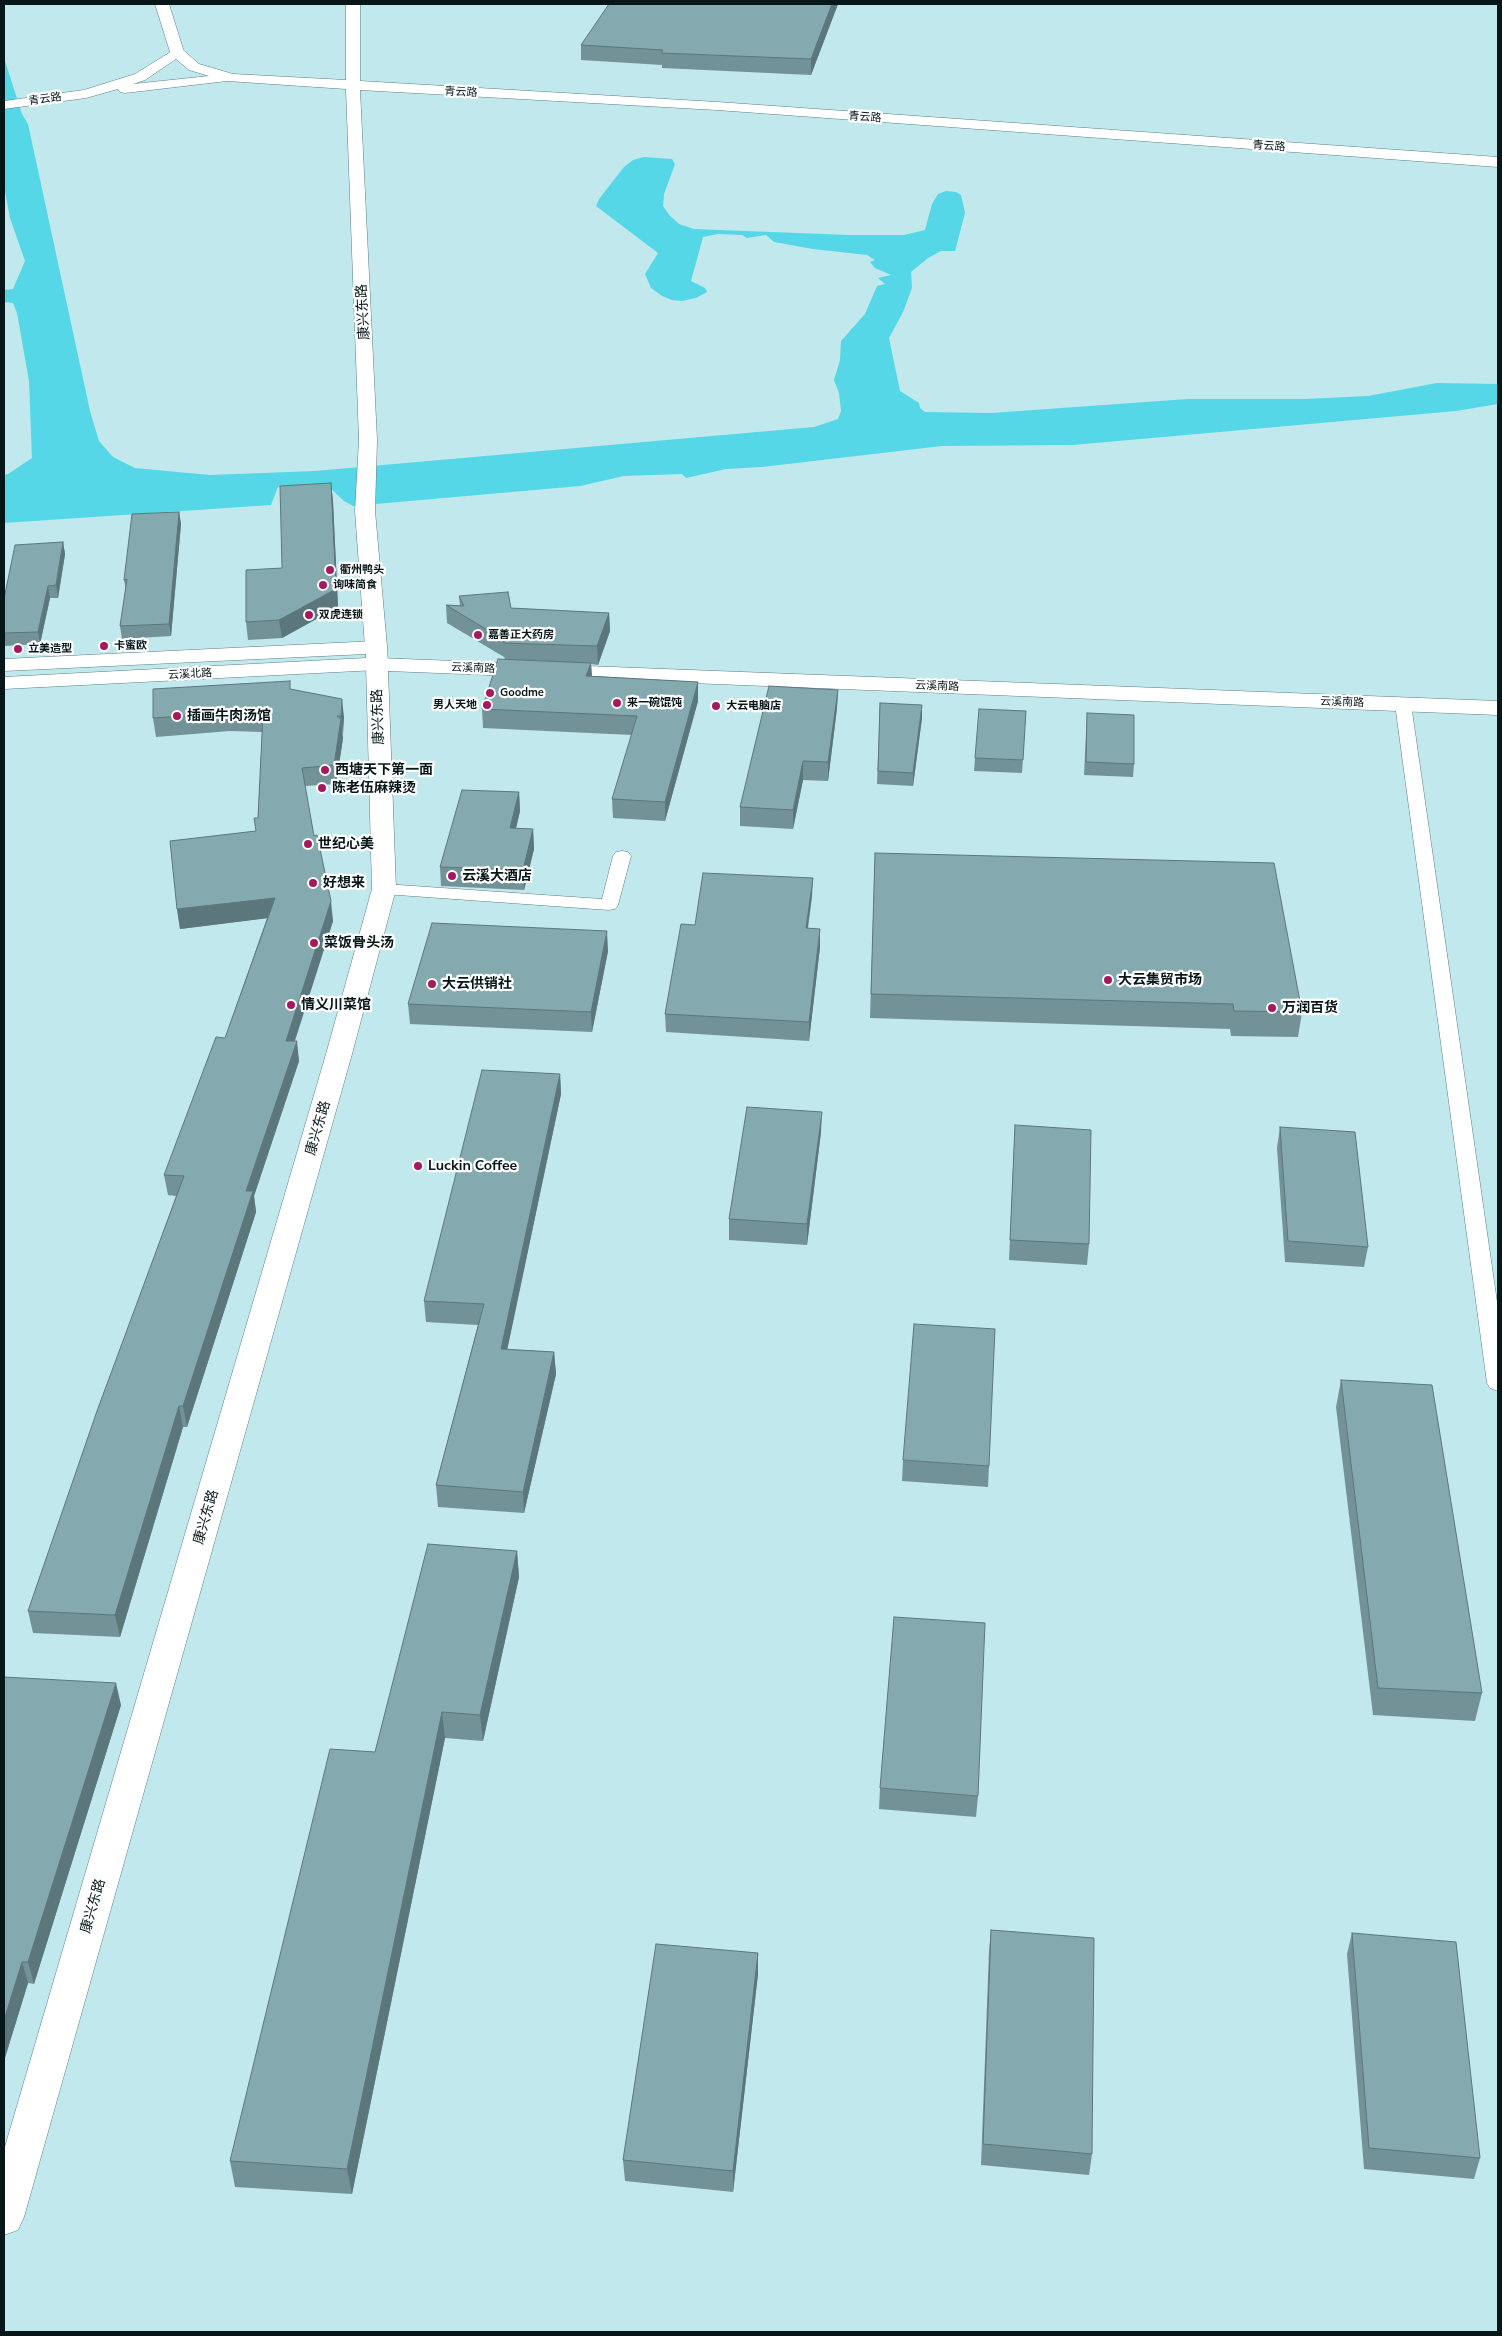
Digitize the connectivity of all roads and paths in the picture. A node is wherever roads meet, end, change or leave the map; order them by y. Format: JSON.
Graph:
{"nodes":[{"id":1,"x":162,"y":4,"type":"edge"},
{"id":2,"x":353,"y":4,"type":"edge"},
{"id":3,"x":177,"y":52,"type":"junction"},
{"id":4,"x":232,"y":78,"type":"junction"},
{"id":5,"x":353,"y":86,"type":"junction"},
{"id":6,"x":86,"y":94,"type":"junction"},
{"id":7,"x":4,"y":105,"type":"edge"},
{"id":8,"x":1498,"y":162,"type":"edge"},
{"id":9,"x":376,"y":656,"type":"junction"},
{"id":10,"x":4,"y":665,"type":"edge"},
{"id":11,"x":4,"y":683,"type":"edge"},
{"id":12,"x":1403,"y":704,"type":"junction"},
{"id":13,"x":1498,"y":708,"type":"edge"},
{"id":14,"x":622,"y":856,"type":"dead end"},
{"id":15,"x":384,"y":889,"type":"junction"},
{"id":16,"x":1498,"y":1383,"type":"edge"},
{"id":17,"x":4,"y":2217,"type":"edge"}],
"edges":[{"from":1,"to":3,"type":"street"},
{"from":2,"to":5,"type":"street","name":"康兴东路"},
{"from":3,"to":4,"type":"street","name":"青云路"},
{"from":3,"to":6,"type":"street","name":"青云路"},
{"from":4,"to":5,"type":"street","name":"青云路"},
{"from":4,"to":6,"type":"street","name":"青云路"},
{"from":5,"to":8,"type":"street","name":"青云路"},
{"from":5,"to":9,"type":"street","name":"康兴东路"},
{"from":6,"to":7,"type":"street","name":"青云路"},
{"from":9,"to":10,"type":"street","name":"云溪北路"},
{"from":9,"to":11,"type":"street","name":"云溪北路"},
{"from":9,"to":12,"type":"street","name":"云溪南路"},
{"from":9,"to":15,"type":"street","name":"康兴东路"},
{"from":12,"to":13,"type":"street","name":"云溪南路"},
{"from":12,"to":16,"type":"lane"},
{"from":14,"to":15,"type":"lane"},
{"from":15,"to":17,"type":"street","name":"康兴东路"}]}
